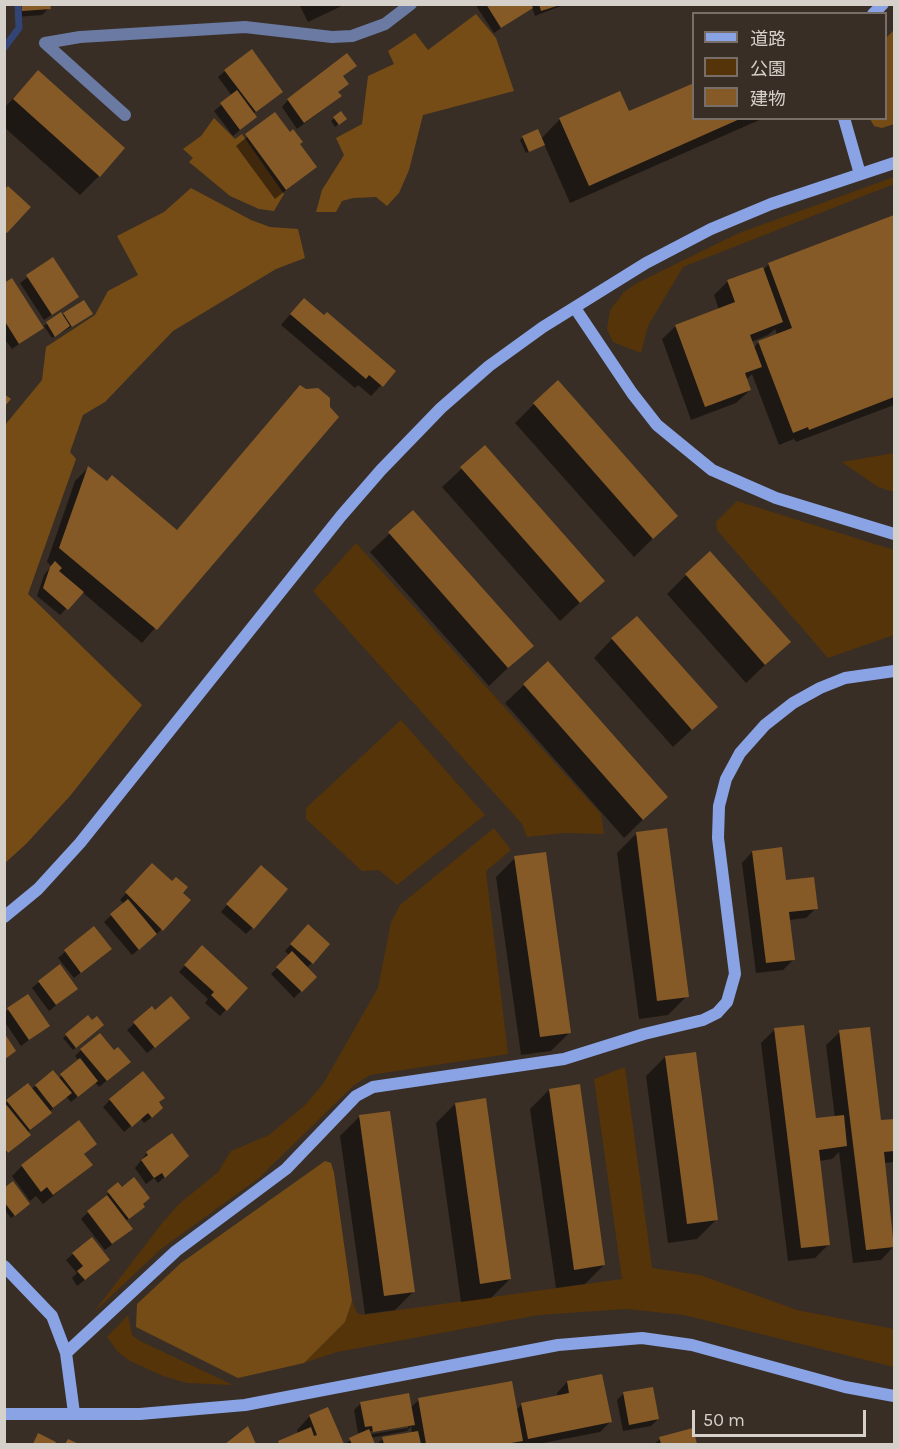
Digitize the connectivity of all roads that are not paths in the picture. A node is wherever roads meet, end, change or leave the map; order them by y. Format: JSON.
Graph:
{"nodes":[{"id":1,"x":411,"y":4,"type":"edge"},
{"id":2,"x":124,"y":116,"type":"dead end"},
{"id":3,"x":845,"y":120,"type":"edge"},
{"id":4,"x":894,"y":163,"type":"edge"},
{"id":5,"x":860,"y":174,"type":"junction"},
{"id":6,"x":575,"y":308,"type":"junction"},
{"id":7,"x":894,"y":534,"type":"edge"},
{"id":8,"x":894,"y":671,"type":"edge"},
{"id":9,"x":4,"y":917,"type":"edge"},
{"id":10,"x":4,"y":1266,"type":"edge"},
{"id":11,"x":66,"y":1353,"type":"junction"},
{"id":12,"x":894,"y":1396,"type":"edge"},
{"id":13,"x":74,"y":1413,"type":"junction"},
{"id":14,"x":4,"y":1414,"type":"edge"}],
"edges":[{"from":1,"to":2,"type":"street"},
{"from":3,"to":5,"type":"street"},
{"from":4,"to":5,"type":"street"},
{"from":5,"to":6,"type":"street"},
{"from":6,"to":7,"type":"street"},
{"from":6,"to":9,"type":"street"},
{"from":8,"to":11,"type":"street"},
{"from":10,"to":11,"type":"street"},
{"from":11,"to":13,"type":"street"},
{"from":12,"to":13,"type":"street"},
{"from":13,"to":14,"type":"street"}]}
